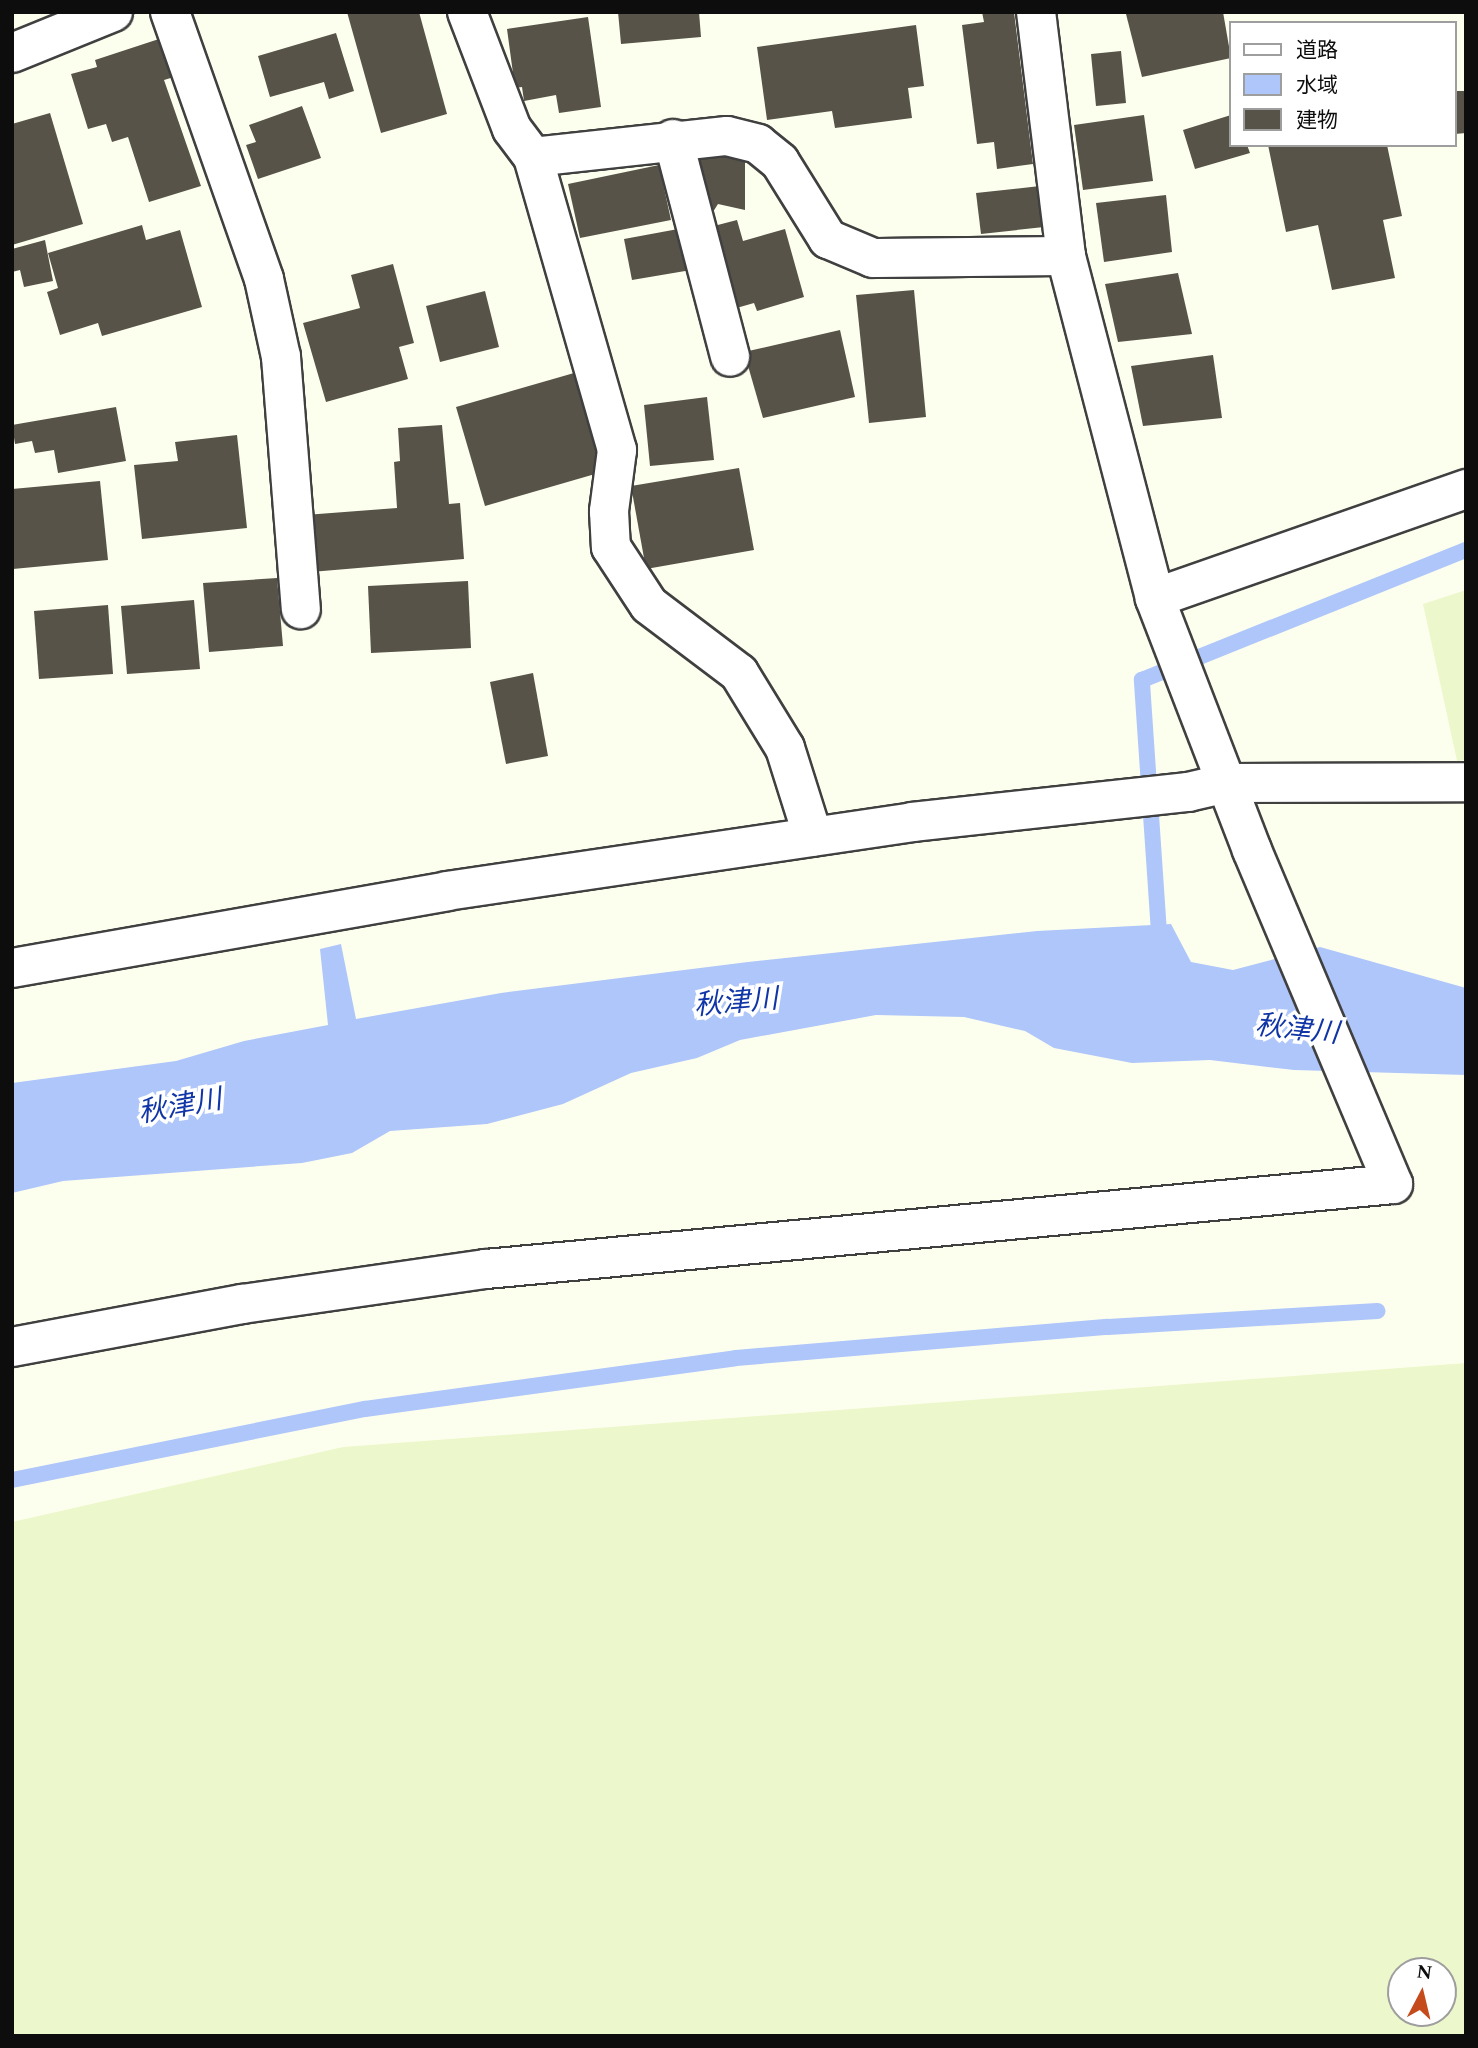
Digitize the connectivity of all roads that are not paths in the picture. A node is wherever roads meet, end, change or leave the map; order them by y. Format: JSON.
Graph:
{"nodes":[{"id":1,"x":113,"y":12,"type":"edge"},
{"id":2,"x":170,"y":12,"type":"edge"},
{"id":3,"x":467,"y":12,"type":"edge"},
{"id":4,"x":1036,"y":12,"type":"edge"},
{"id":5,"x":12,"y":53,"type":"edge"},
{"id":6,"x":673,"y":139,"type":"junction"},
{"id":7,"x":533,"y":158,"type":"junction"},
{"id":8,"x":1066,"y":256,"type":"junction"},
{"id":9,"x":730,"y":357,"type":"dead end"},
{"id":10,"x":1466,"y":489,"type":"edge"},
{"id":11,"x":301,"y":609,"type":"dead end"},
{"id":12,"x":1159,"y":611,"type":"junction"},
{"id":13,"x":1466,"y":782,"type":"edge"},
{"id":14,"x":1226,"y":783,"type":"junction"},
{"id":15,"x":813,"y":836,"type":"junction"},
{"id":16,"x":12,"y":968,"type":"edge"},
{"id":17,"x":12,"y":1347,"type":"edge"}],
"edges":[{"from":1,"to":5,"type":"street"},
{"from":2,"to":11,"type":"street"},
{"from":3,"to":7,"type":"street"},
{"from":4,"to":8,"type":"street"},
{"from":6,"to":7,"type":"street"},
{"from":6,"to":8,"type":"street"},
{"from":6,"to":9,"type":"street"},
{"from":7,"to":15,"type":"street"},
{"from":8,"to":12,"type":"street"},
{"from":10,"to":12,"type":"street"},
{"from":12,"to":14,"type":"street"},
{"from":13,"to":14,"type":"street"},
{"from":14,"to":15,"type":"street"},
{"from":14,"to":17,"type":"street"},
{"from":15,"to":16,"type":"street"}]}
